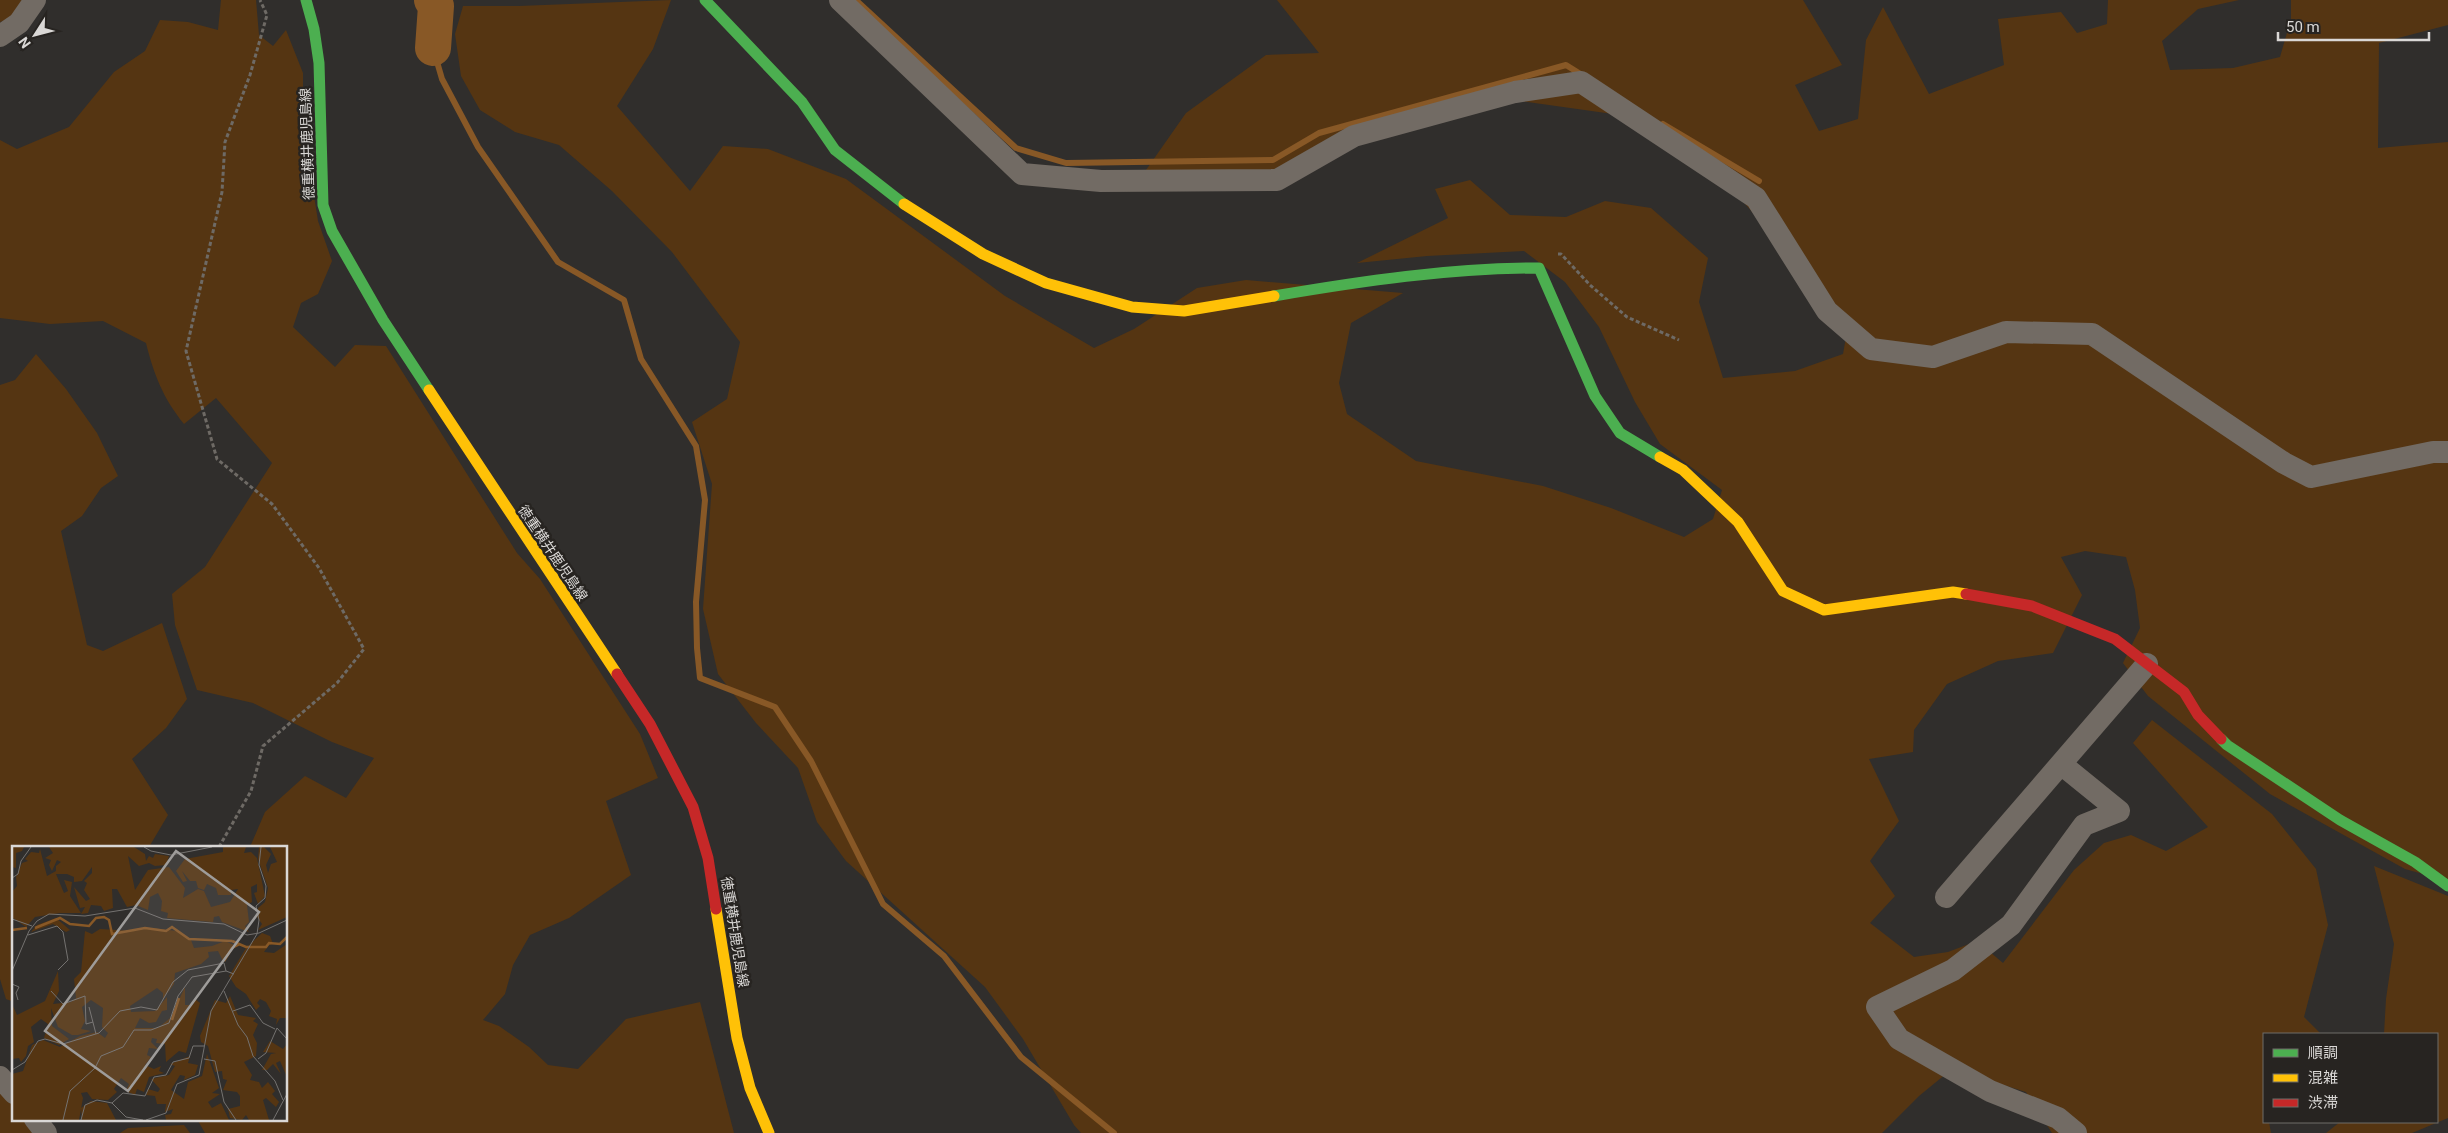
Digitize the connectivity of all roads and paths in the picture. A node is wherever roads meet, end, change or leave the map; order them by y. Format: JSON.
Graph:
{"nodes":[{"id":1,"x":35,"y":0,"type":"edge"},
{"id":2,"x":260,"y":0,"type":"edge"},
{"id":3,"x":704,"y":0,"type":"edge"},
{"id":4,"x":840,"y":0,"type":"edge"},
{"id":5,"x":307,"y":1,"type":"edge"},
{"id":6,"x":0,"y":36,"type":"edge"},
{"id":7,"x":1554,"y":254,"type":"dead end"},
{"id":8,"x":1679,"y":340,"type":"dead end"},
{"id":9,"x":2448,"y":452,"type":"edge"},
{"id":10,"x":2147,"y":664,"type":"junction"},
{"id":11,"x":2061,"y":764,"type":"junction"},
{"id":12,"x":221,"y":846,"type":"edge"},
{"id":13,"x":2448,"y":886,"type":"edge"},
{"id":14,"x":1946,"y":897,"type":"dead end"},
{"id":15,"x":0,"y":1077,"type":"edge"},
{"id":16,"x":12,"y":1092,"type":"edge"},
{"id":17,"x":36,"y":1120,"type":"edge"},
{"id":18,"x":46,"y":1133,"type":"edge"},
{"id":19,"x":769,"y":1133,"type":"edge"},
{"id":20,"x":2076,"y":1133,"type":"edge"}],
"edges":[{"from":1,"to":6,"type":"street"},
{"from":2,"to":12,"type":"path"},
{"from":3,"to":10,"type":"street"},
{"from":4,"to":9,"type":"street"},
{"from":5,"to":19,"type":"street","name":"徳重横井鹿児島線"},
{"from":7,"to":8,"type":"path"},
{"from":10,"to":11,"type":"street"},
{"from":10,"to":13,"type":"street"},
{"from":11,"to":14,"type":"street"},
{"from":11,"to":20,"type":"street"},
{"from":15,"to":16,"type":"street"},
{"from":17,"to":18,"type":"street"}]}
